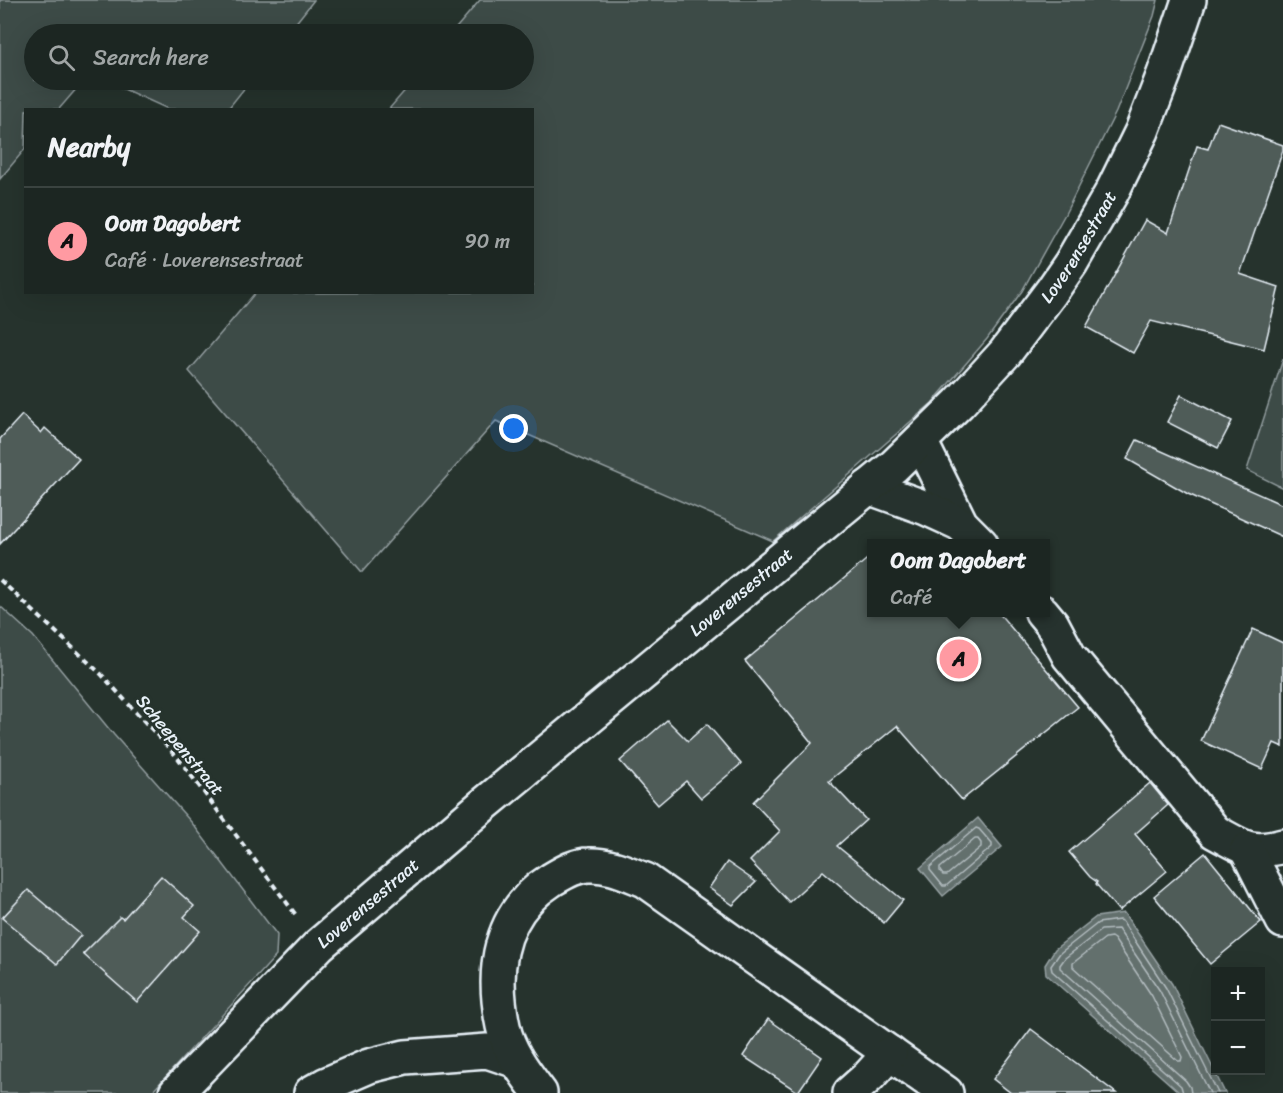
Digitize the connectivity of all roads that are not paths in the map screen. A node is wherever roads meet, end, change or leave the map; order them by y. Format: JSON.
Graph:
{"nodes":[{"id":1,"x":1189,"y":0,"type":"edge"},
{"id":2,"x":920,"y":441,"type":"junction"},
{"id":3,"x":868,"y":487,"type":"junction"},
{"id":4,"x":966,"y":537,"type":"edge"},
{"id":5,"x":1022,"y":617,"type":"edge"},
{"id":6,"x":1046,"y":617,"type":"edge"},
{"id":7,"x":1069,"y":656,"type":"junction"},
{"id":8,"x":1283,"y":846,"type":"edge"},
{"id":9,"x":1247,"y":849,"type":"junction"},
{"id":10,"x":1283,"y":921,"type":"edge"},
{"id":11,"x":890,"y":1053,"type":"junction"},
{"id":12,"x":517,"y":1061,"type":"junction"},
{"id":13,"x":176,"y":1093,"type":"edge"},
{"id":14,"x":311,"y":1093,"type":"edge"},
{"id":15,"x":540,"y":1093,"type":"edge"},
{"id":16,"x":850,"y":1093,"type":"edge"},
{"id":17,"x":946,"y":1093,"type":"edge"}],
"edges":[{"from":1,"to":2,"type":"street","name":"Loverensestraat"},
{"from":2,"to":3,"type":"street","name":"Loverensestraat"},
{"from":2,"to":4,"type":"street"},
{"from":3,"to":4,"type":"street"},
{"from":3,"to":13,"type":"street","name":"Loverensestraat"},
{"from":5,"to":7,"type":"street"},
{"from":6,"to":7,"type":"street"},
{"from":7,"to":9,"type":"street"},
{"from":8,"to":9,"type":"street"},
{"from":9,"to":10,"type":"street"},
{"from":11,"to":12,"type":"street"},
{"from":11,"to":16,"type":"street"},
{"from":11,"to":17,"type":"street"},
{"from":12,"to":14,"type":"street"},
{"from":12,"to":15,"type":"street"}]}
